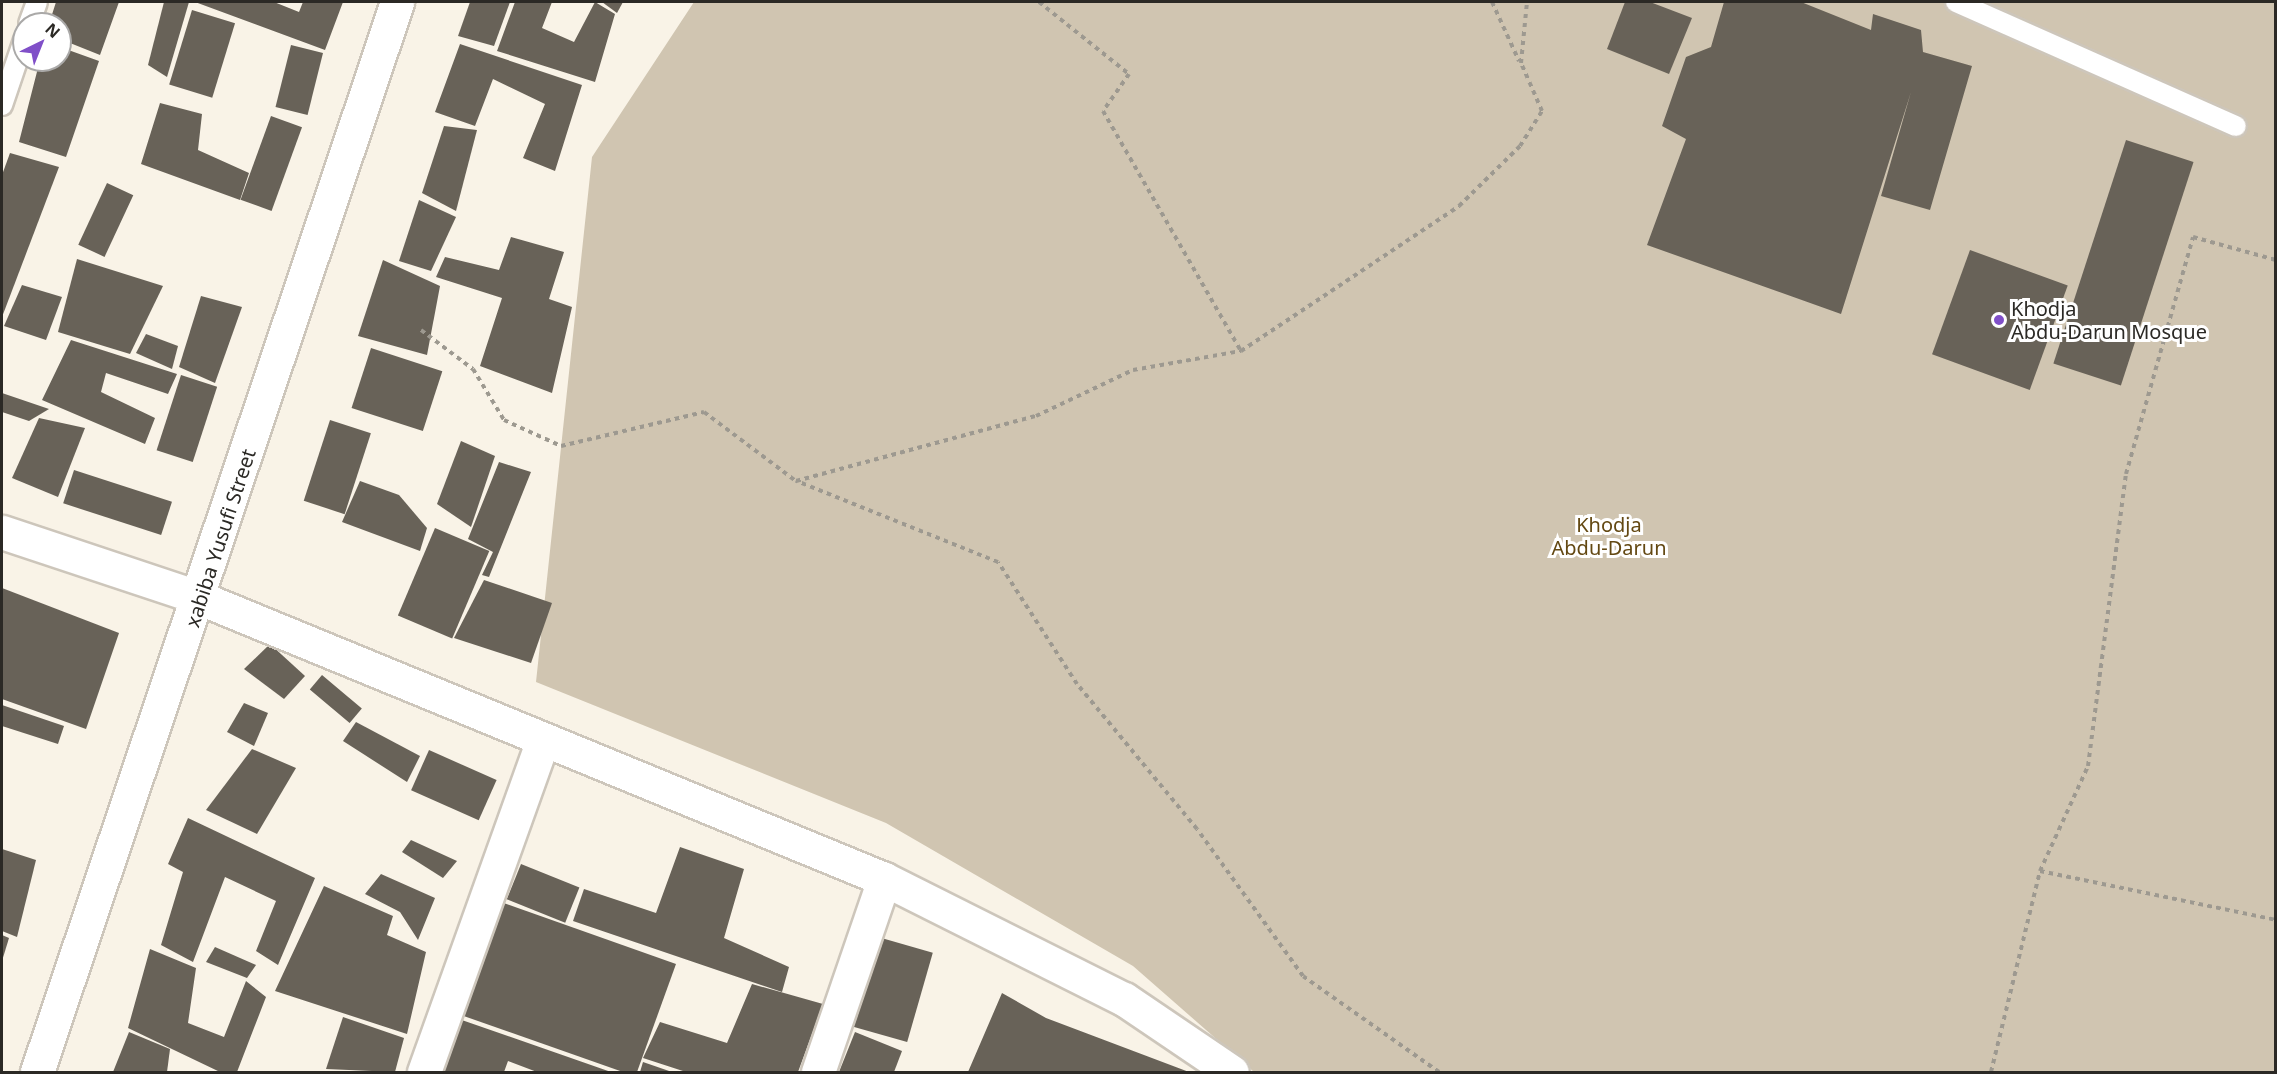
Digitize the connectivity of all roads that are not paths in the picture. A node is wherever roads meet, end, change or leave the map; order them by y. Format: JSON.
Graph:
{"nodes":[{"id":1,"x":396,"y":2,"type":"edge"},
{"id":2,"x":1956,"y":2,"type":"edge"},
{"id":3,"x":13,"y":72,"type":"edge"},
{"id":4,"x":2,"y":105,"type":"edge"},
{"id":5,"x":2236,"y":126,"type":"dead end"},
{"id":6,"x":2,"y":532,"type":"edge"},
{"id":7,"x":201,"y":598,"type":"junction"},
{"id":8,"x":543,"y":740,"type":"junction"},
{"id":9,"x":884,"y":879,"type":"junction"},
{"id":10,"x":1228,"y":1071,"type":"edge"},
{"id":11,"x":37,"y":1072,"type":"edge"},
{"id":12,"x":424,"y":1072,"type":"edge"},
{"id":13,"x":818,"y":1072,"type":"edge"}],
"edges":[{"from":1,"to":7,"type":"street","name":"xabiba Yusufi Street"},
{"from":2,"to":5,"type":"lane"},
{"from":3,"to":4,"type":"lane"},
{"from":6,"to":7,"type":"street"},
{"from":7,"to":8,"type":"street"},
{"from":7,"to":11,"type":"street","name":"xabiba Yusufi Street"},
{"from":8,"to":9,"type":"street"},
{"from":8,"to":12,"type":"street"},
{"from":9,"to":10,"type":"street"},
{"from":9,"to":13,"type":"street"}]}
